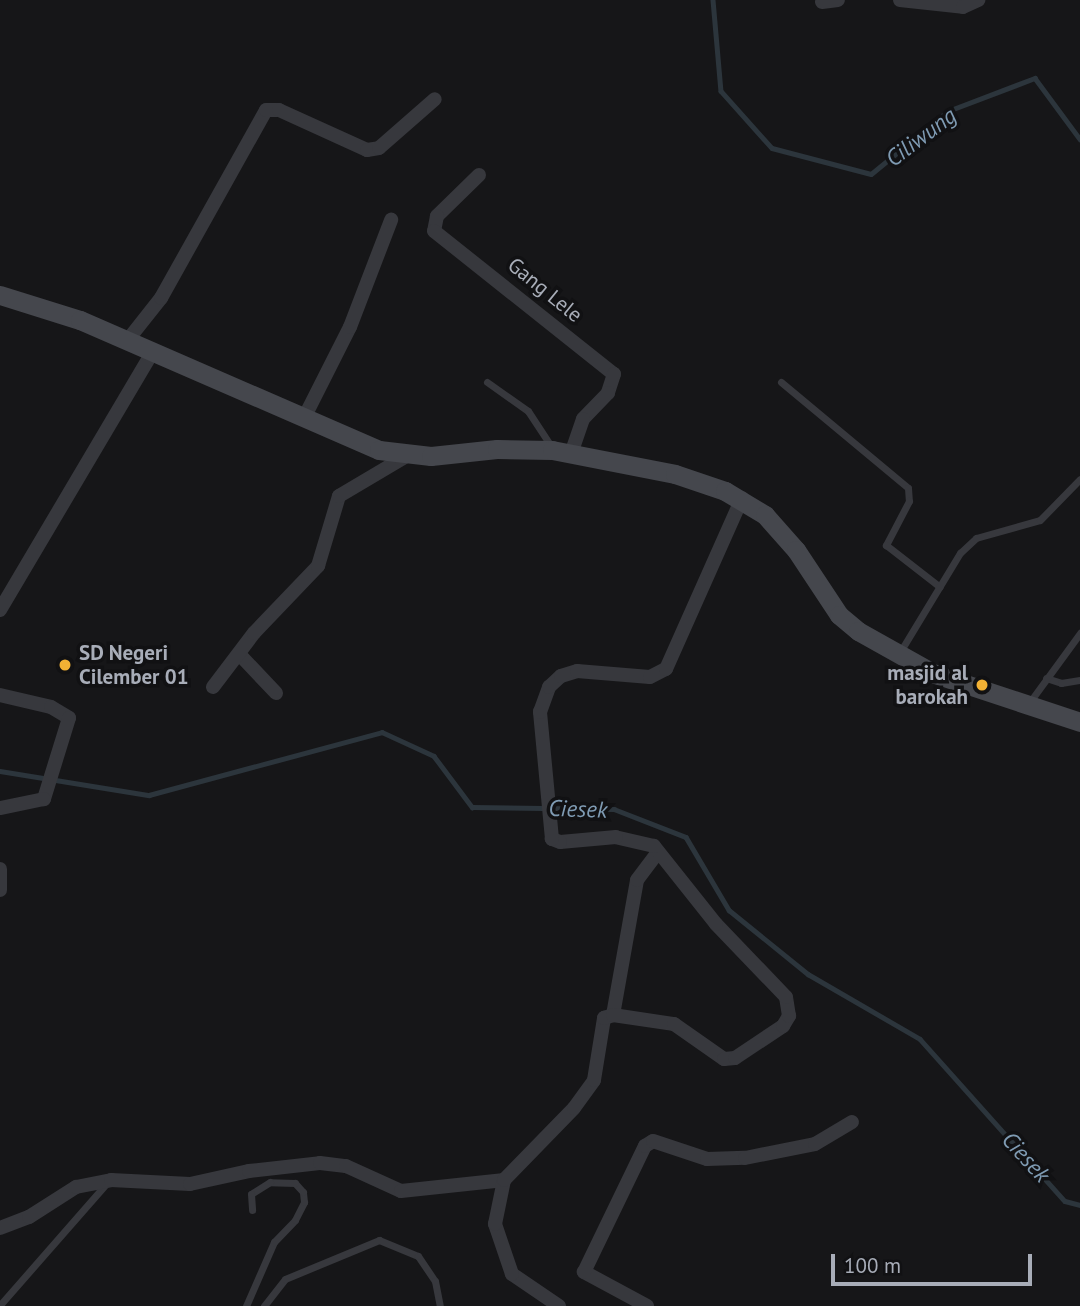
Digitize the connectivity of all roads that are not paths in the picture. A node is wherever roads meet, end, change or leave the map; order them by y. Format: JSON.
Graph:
{"nodes":[{"id":1,"x":838,"y":0,"type":"edge"},
{"id":2,"x":900,"y":0,"type":"edge"},
{"id":3,"x":978,"y":0,"type":"edge"},
{"id":4,"x":822,"y":2,"type":"dead end"},
{"id":5,"x":435,"y":99,"type":"dead end"},
{"id":6,"x":480,"y":176,"type":"dead end"},
{"id":7,"x":391,"y":220,"type":"dead end"},
{"id":8,"x":0,"y":295,"type":"edge"},
{"id":9,"x":127,"y":341,"type":"junction"},
{"id":10,"x":153,"y":351,"type":"junction"},
{"id":11,"x":487,"y":382,"type":"dead end"},
{"id":12,"x":781,"y":382,"type":"dead end"},
{"id":13,"x":304,"y":418,"type":"junction"},
{"id":14,"x":562,"y":451,"type":"junction"},
{"id":15,"x":408,"y":455,"type":"junction"},
{"id":16,"x":1080,"y":479,"type":"edge"},
{"id":17,"x":742,"y":498,"type":"junction"},
{"id":18,"x":940,"y":587,"type":"junction"},
{"id":19,"x":0,"y":610,"type":"edge"},
{"id":20,"x":1080,"y":633,"type":"edge"},
{"id":21,"x":899,"y":653,"type":"junction"},
{"id":22,"x":241,"y":656,"type":"junction"},
{"id":23,"x":1046,"y":678,"type":"junction"},
{"id":24,"x":1080,"y":680,"type":"edge"},
{"id":25,"x":213,"y":687,"type":"dead end"},
{"id":26,"x":276,"y":693,"type":"dead end"},
{"id":27,"x":0,"y":695,"type":"edge"},
{"id":28,"x":1029,"y":702,"type":"junction"},
{"id":29,"x":1080,"y":722,"type":"edge"},
{"id":30,"x":0,"y":808,"type":"edge"},
{"id":31,"x":658,"y":852,"type":"junction"},
{"id":32,"x":0,"y":869,"type":"edge"},
{"id":33,"x":0,"y":890,"type":"edge"},
{"id":34,"x":613,"y":1015,"type":"junction"},
{"id":35,"x":852,"y":1122,"type":"dead end"},
{"id":36,"x":111,"y":1180,"type":"junction"},
{"id":37,"x":503,"y":1180,"type":"junction"},
{"id":38,"x":252,"y":1210,"type":"dead end"},
{"id":39,"x":0,"y":1228,"type":"edge"},
{"id":40,"x":0,"y":1305,"type":"edge"},
{"id":41,"x":246,"y":1306,"type":"edge"},
{"id":42,"x":264,"y":1306,"type":"edge"},
{"id":43,"x":440,"y":1306,"type":"edge"},
{"id":44,"x":559,"y":1306,"type":"edge"},
{"id":45,"x":647,"y":1306,"type":"edge"}],
"edges":[{"from":1,"to":4,"type":"street"},
{"from":2,"to":3,"type":"street"},
{"from":5,"to":9,"type":"street"},
{"from":6,"to":14,"type":"street","name":"Gang Lele"},
{"from":7,"to":13,"type":"street"},
{"from":8,"to":9,"type":"street"},
{"from":9,"to":10,"type":"street"},
{"from":10,"to":13,"type":"street"},
{"from":10,"to":19,"type":"street"},
{"from":11,"to":14,"type":"lane"},
{"from":12,"to":18,"type":"lane"},
{"from":13,"to":15,"type":"street"},
{"from":14,"to":15,"type":"street"},
{"from":14,"to":17,"type":"street"},
{"from":15,"to":22,"type":"street"},
{"from":16,"to":18,"type":"lane"},
{"from":17,"to":21,"type":"street"},
{"from":17,"to":31,"type":"street"},
{"from":18,"to":21,"type":"lane"},
{"from":20,"to":23,"type":"lane"},
{"from":21,"to":28,"type":"street"},
{"from":22,"to":25,"type":"street"},
{"from":22,"to":26,"type":"street"},
{"from":23,"to":24,"type":"lane"},
{"from":23,"to":28,"type":"lane"},
{"from":27,"to":30,"type":"street"},
{"from":28,"to":29,"type":"street"},
{"from":31,"to":34,"type":"street"},
{"from":31,"to":34,"type":"street"},
{"from":32,"to":33,"type":"street"},
{"from":34,"to":37,"type":"street"},
{"from":35,"to":45,"type":"street"},
{"from":36,"to":37,"type":"street"},
{"from":36,"to":39,"type":"street"},
{"from":36,"to":40,"type":"lane"},
{"from":37,"to":44,"type":"street"},
{"from":38,"to":41,"type":"lane"},
{"from":42,"to":43,"type":"lane"}]}
